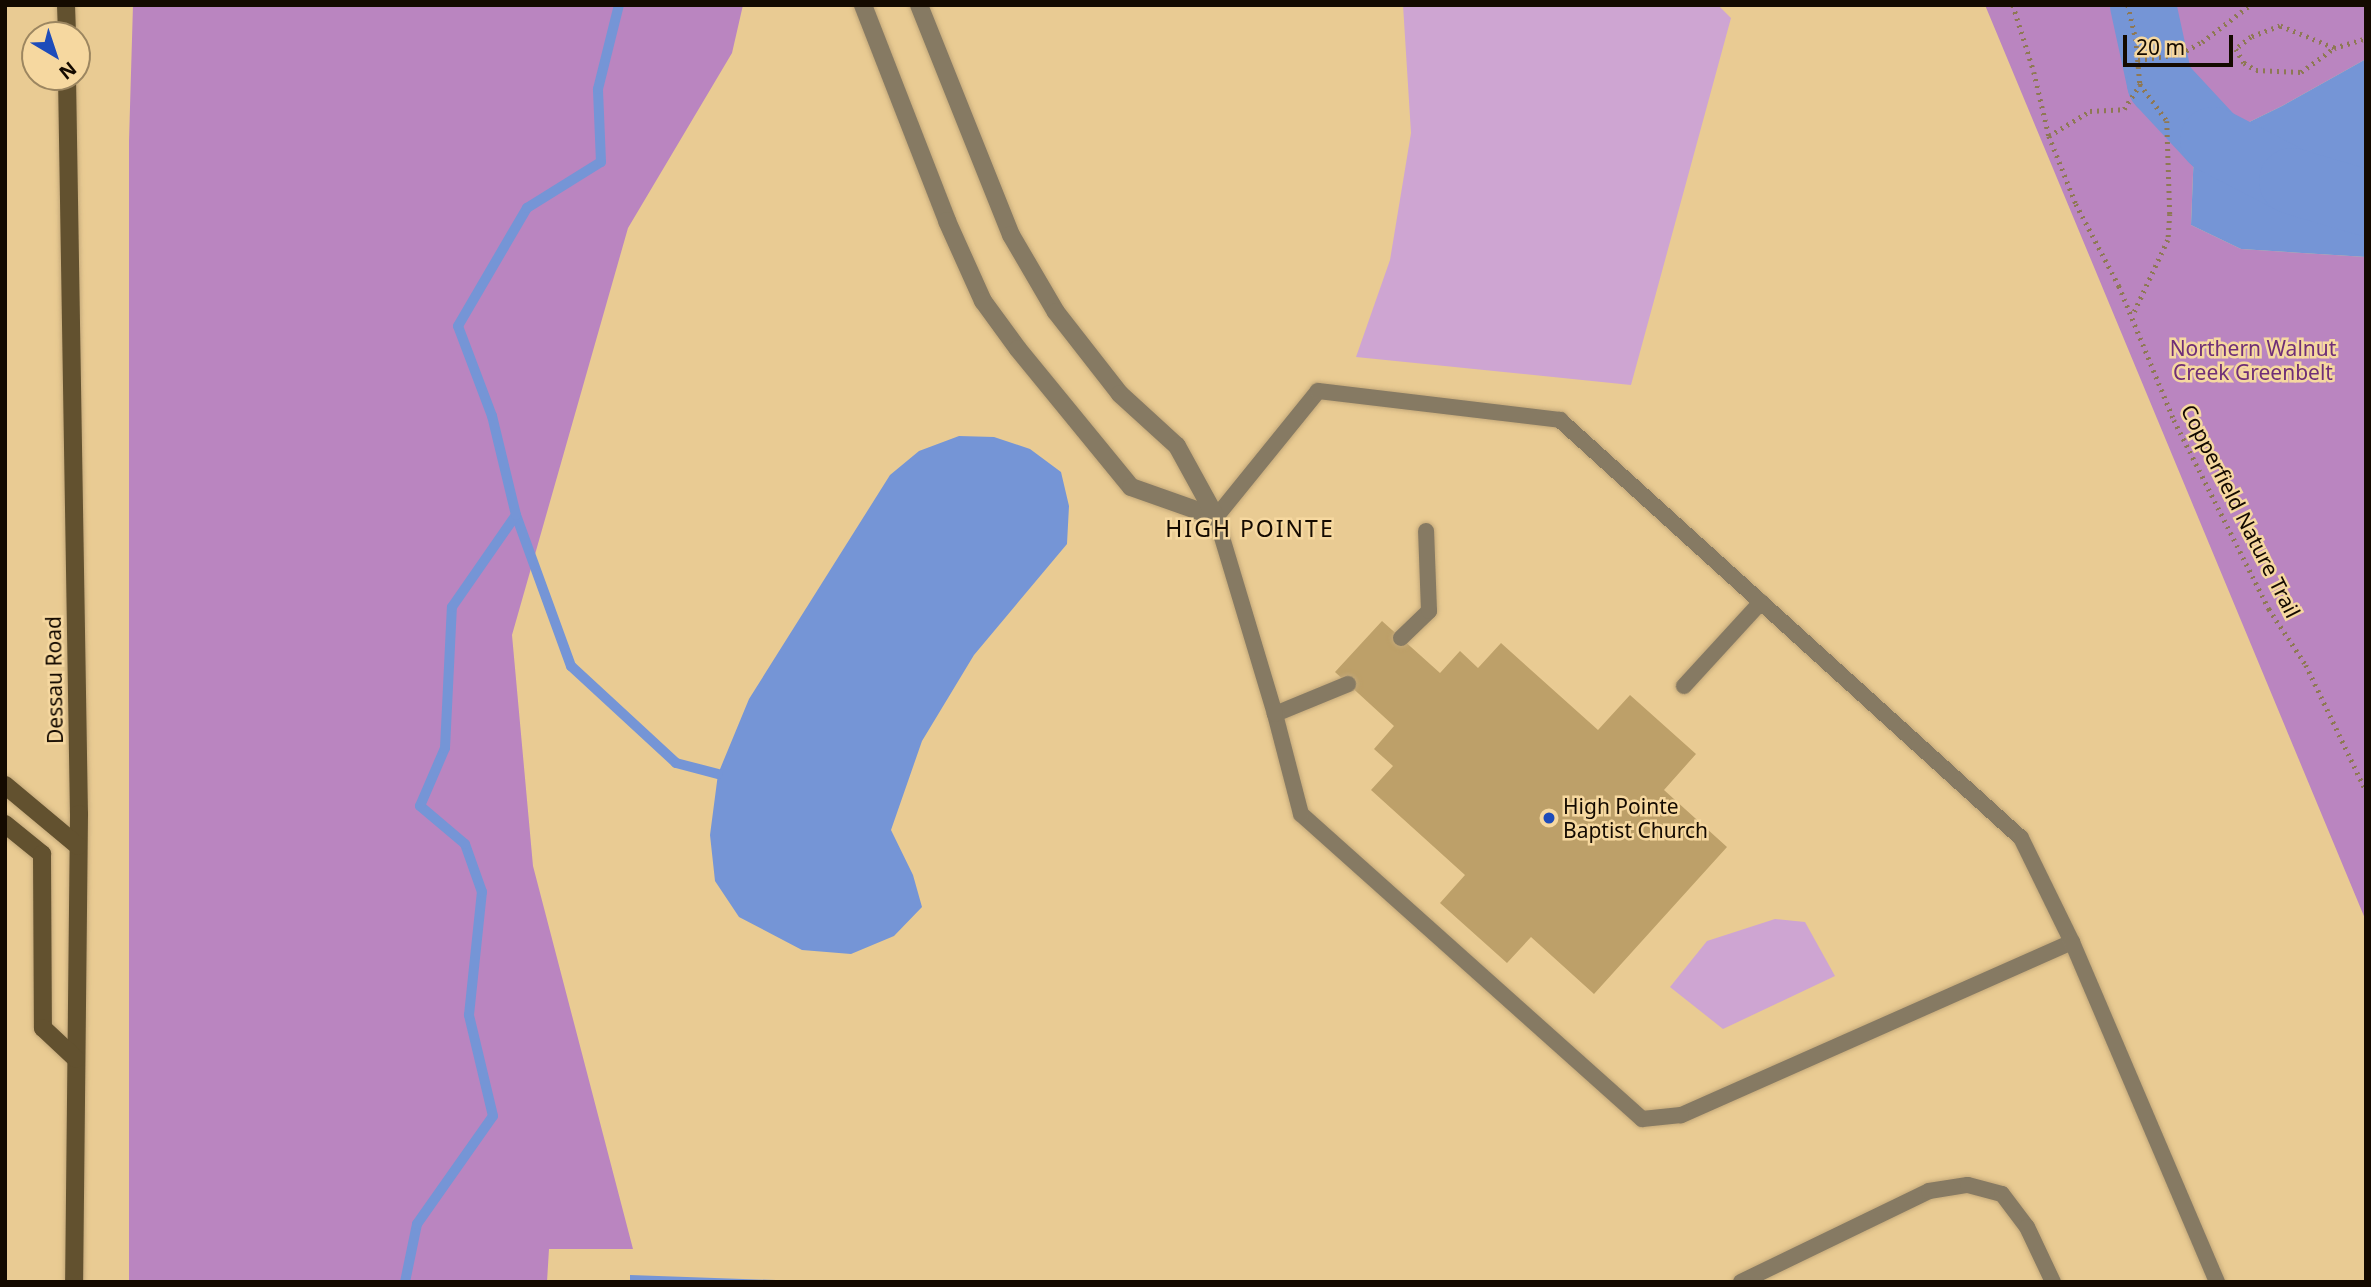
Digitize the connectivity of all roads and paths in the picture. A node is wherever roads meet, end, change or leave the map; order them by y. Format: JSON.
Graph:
{"nodes":[{"id":1,"x":863,"y":5,"type":"edge"},
{"id":2,"x":919,"y":5,"type":"edge"},
{"id":3,"x":2013,"y":5,"type":"edge"},
{"id":4,"x":2128,"y":5,"type":"edge"},
{"id":5,"x":2250,"y":5,"type":"edge"},
{"id":6,"x":2366,"y":38,"type":"edge"},
{"id":7,"x":2334,"y":48,"type":"junction"},
{"id":8,"x":2138,"y":60,"type":"junction"},
{"id":9,"x":2140,"y":84,"type":"junction"},
{"id":10,"x":67,"y":91,"type":"edge"},
{"id":11,"x":2049,"y":136,"type":"junction"},
{"id":12,"x":2132,"y":316,"type":"junction"},
{"id":13,"x":1216,"y":517,"type":"junction"},
{"id":14,"x":1426,"y":531,"type":"dead end"},
{"id":15,"x":1761,"y":602,"type":"junction"},
{"id":16,"x":1401,"y":638,"type":"dead end"},
{"id":17,"x":1348,"y":684,"type":"dead end"},
{"id":18,"x":1684,"y":686,"type":"dead end"},
{"id":19,"x":1275,"y":713,"type":"junction"},
{"id":20,"x":5,"y":785,"type":"edge"},
{"id":21,"x":2366,"y":791,"type":"edge"},
{"id":22,"x":5,"y":824,"type":"edge"},
{"id":23,"x":78,"y":846,"type":"junction"},
{"id":24,"x":2073,"y":942,"type":"junction"},
{"id":25,"x":76,"y":1059,"type":"junction"},
{"id":26,"x":1759,"y":1278,"type":"edge"},
{"id":27,"x":74,"y":1282,"type":"edge"},
{"id":28,"x":1741,"y":1282,"type":"edge"},
{"id":29,"x":2053,"y":1282,"type":"edge"},
{"id":30,"x":2217,"y":1282,"type":"edge"}],
"edges":[{"from":1,"to":13,"type":"street"},
{"from":2,"to":13,"type":"street"},
{"from":3,"to":11,"type":"path","name":"Copperfield Nature Trail"},
{"from":4,"to":8,"type":"path"},
{"from":5,"to":8,"type":"path"},
{"from":6,"to":7,"type":"path"},
{"from":7,"to":7,"type":"path"},
{"from":8,"to":9,"type":"path"},
{"from":9,"to":11,"type":"path"},
{"from":9,"to":12,"type":"path"},
{"from":10,"to":23,"type":"main road","name":"Dessau Road"},
{"from":11,"to":12,"type":"path","name":"Copperfield Nature Trail"},
{"from":12,"to":21,"type":"path","name":"Copperfield Nature Trail"},
{"from":13,"to":15,"type":"lane"},
{"from":13,"to":19,"type":"lane"},
{"from":14,"to":16,"type":"lane"},
{"from":15,"to":18,"type":"lane"},
{"from":15,"to":24,"type":"lane"},
{"from":17,"to":19,"type":"lane"},
{"from":19,"to":24,"type":"lane"},
{"from":20,"to":23,"type":"main road"},
{"from":22,"to":25,"type":"main road"},
{"from":23,"to":25,"type":"main road","name":"Dessau Road"},
{"from":24,"to":30,"type":"lane"},
{"from":25,"to":27,"type":"main road","name":"Dessau Road"},
{"from":26,"to":28,"type":"lane"},
{"from":26,"to":29,"type":"lane"}]}
